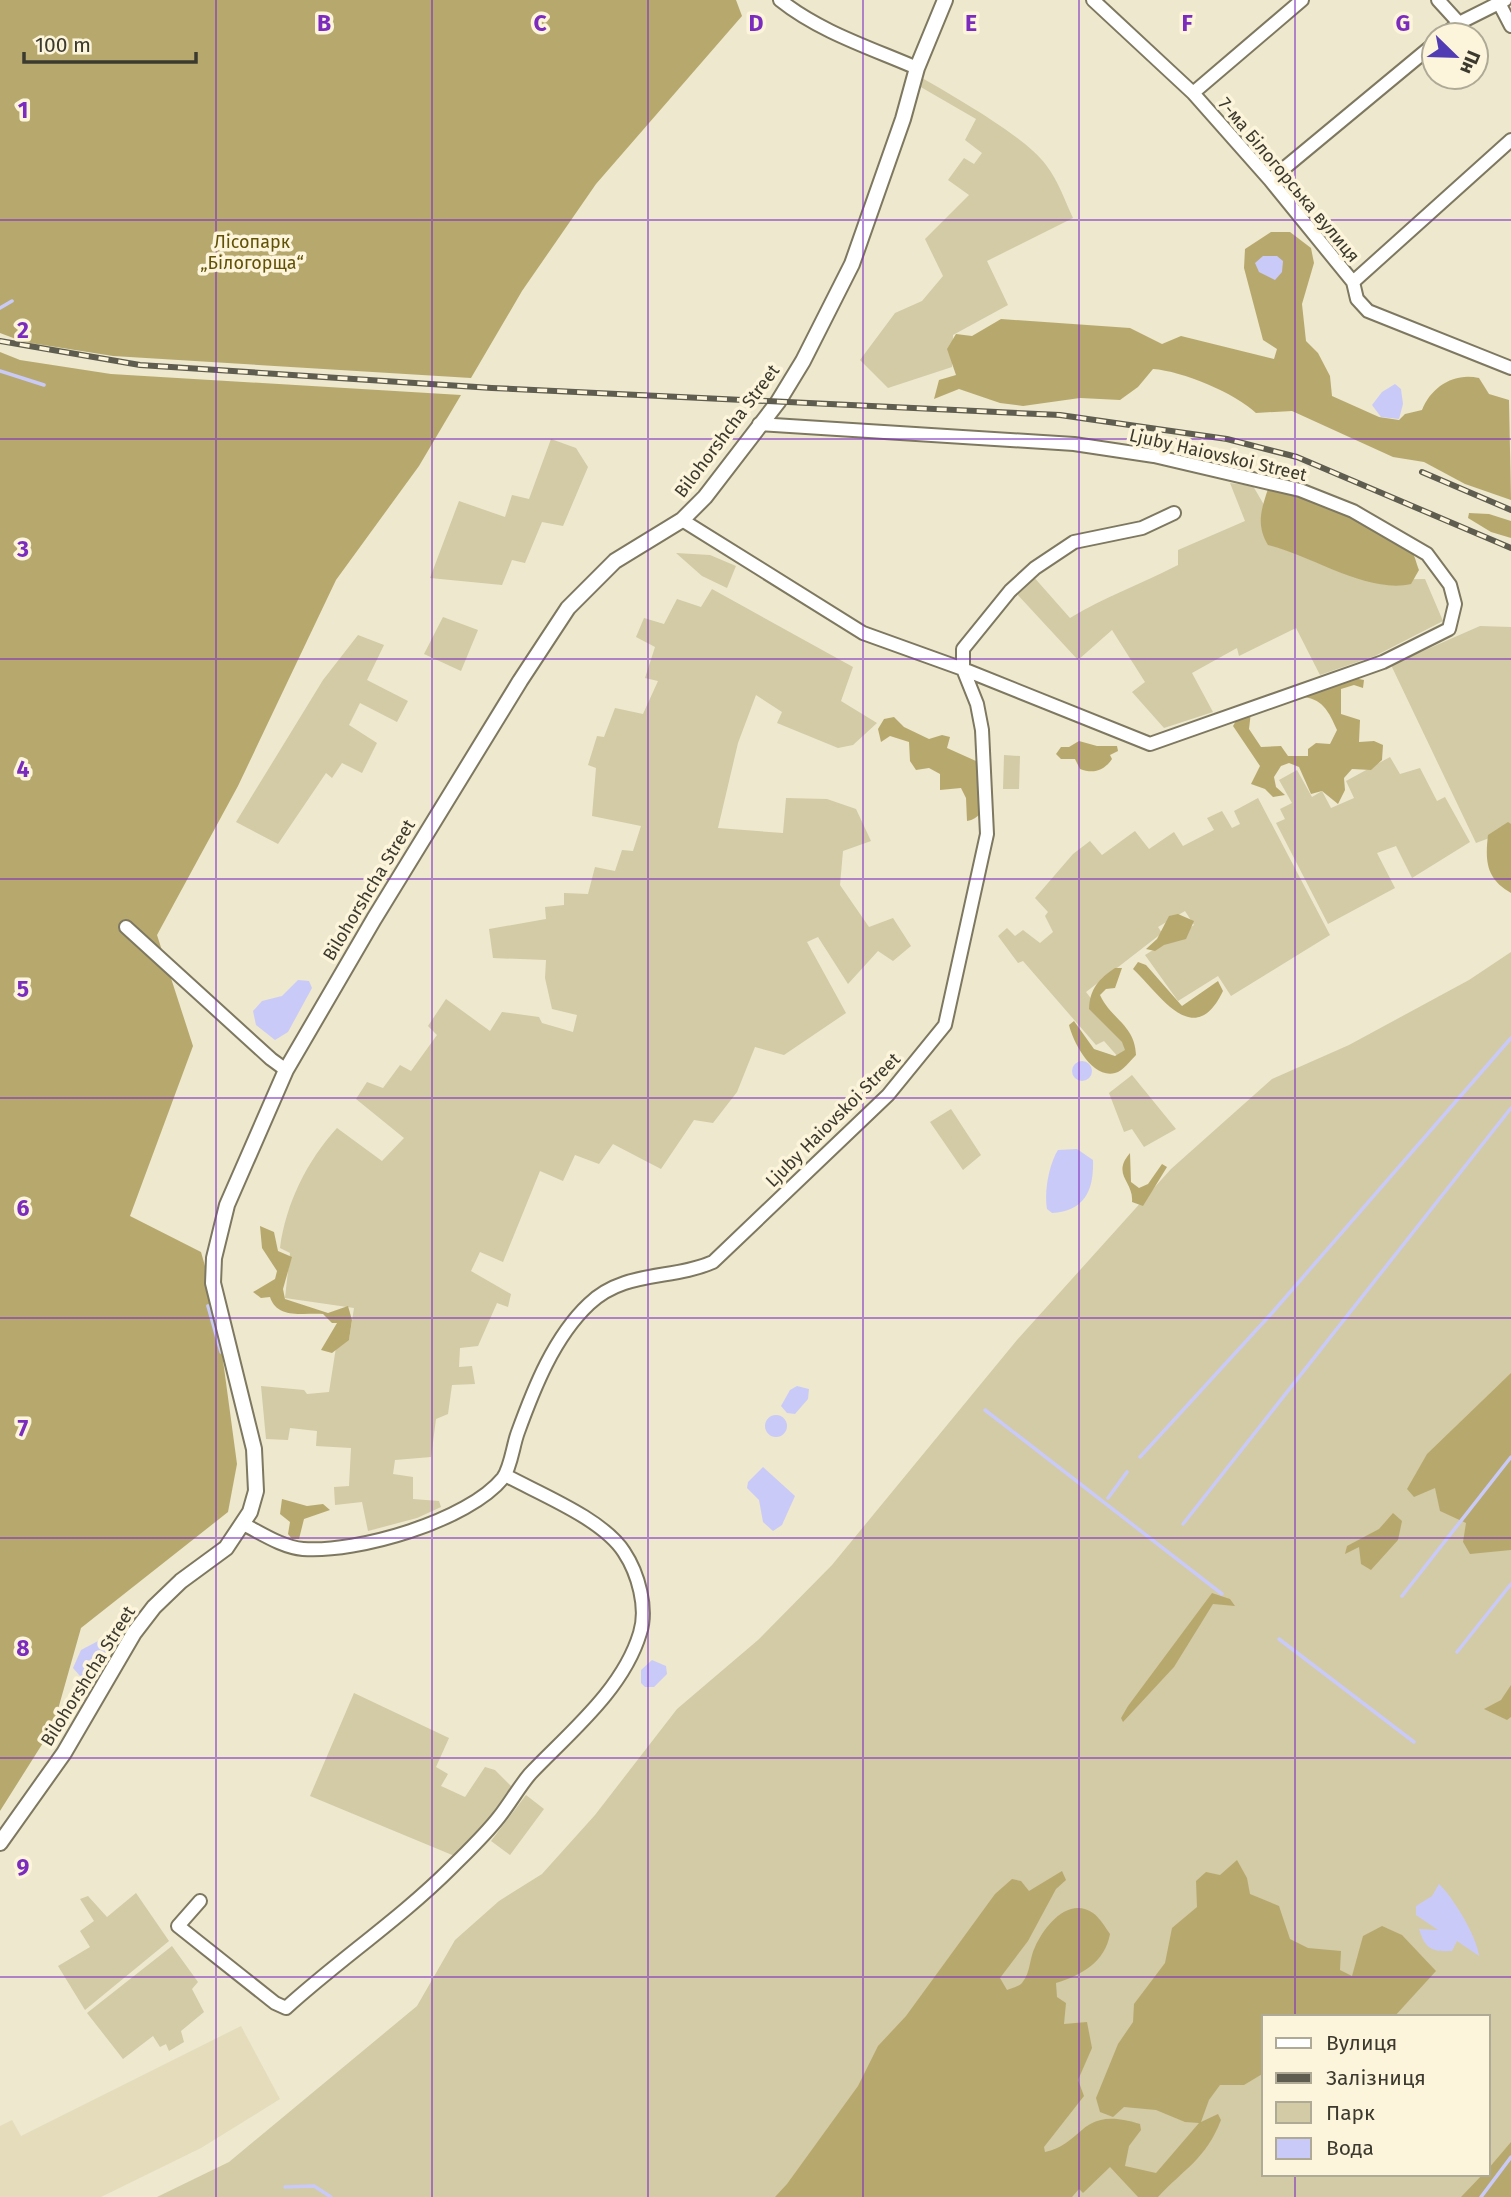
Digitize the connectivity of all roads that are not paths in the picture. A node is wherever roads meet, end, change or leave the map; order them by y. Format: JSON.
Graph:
{"nodes":[{"id":1,"x":781,"y":0,"type":"edge"},
{"id":2,"x":945,"y":0,"type":"edge"},
{"id":3,"x":1093,"y":0,"type":"edge"},
{"id":4,"x":1302,"y":0,"type":"edge"},
{"id":5,"x":1438,"y":0,"type":"edge"},
{"id":6,"x":1502,"y":1,"type":"edge"},
{"id":7,"x":1457,"y":21,"type":"edge"},
{"id":8,"x":1463,"y":21,"type":"edge"},
{"id":9,"x":1511,"y":26,"type":"edge"},
{"id":10,"x":1420,"y":56,"type":"edge"},
{"id":11,"x":917,"y":68,"type":"junction"},
{"id":12,"x":1193,"y":93,"type":"junction"},
{"id":13,"x":1511,"y":140,"type":"edge"},
{"id":14,"x":1270,"y":180,"type":"junction"},
{"id":15,"x":1353,"y":282,"type":"junction"},
{"id":16,"x":1511,"y":368,"type":"edge"},
{"id":17,"x":759,"y":424,"type":"junction"},
{"id":18,"x":1174,"y":513,"type":"dead end"},
{"id":19,"x":682,"y":520,"type":"junction"},
{"id":20,"x":963,"y":669,"type":"junction"},
{"id":21,"x":126,"y":928,"type":"dead end"},
{"id":22,"x":286,"y":1070,"type":"junction"},
{"id":23,"x":505,"y":1475,"type":"junction"},
{"id":24,"x":245,"y":1525,"type":"junction"},
{"id":25,"x":0,"y":1843,"type":"edge"},
{"id":26,"x":200,"y":1901,"type":"dead end"}],
"edges":[{"from":1,"to":11,"type":"street"},
{"from":2,"to":11,"type":"street","name":"Bilohorshcha Street"},
{"from":3,"to":12,"type":"street","name":"7-ма Білогорська вулиця"},
{"from":4,"to":12,"type":"street"},
{"from":5,"to":7,"type":"street"},
{"from":6,"to":8,"type":"street"},
{"from":6,"to":9,"type":"street"},
{"from":10,"to":14,"type":"street"},
{"from":11,"to":17,"type":"street","name":"Bilohorshcha Street"},
{"from":12,"to":14,"type":"street","name":"7-ма Білогорська вулиця"},
{"from":13,"to":15,"type":"street"},
{"from":14,"to":15,"type":"street","name":"7-ма Білогорська вулиця"},
{"from":15,"to":16,"type":"street","name":"7-ма Білогорська вулиця"},
{"from":17,"to":19,"type":"street","name":"Bilohorshcha Street"},
{"from":17,"to":20,"type":"street","name":"Ljuby Haiovskoi Street"},
{"from":18,"to":20,"type":"street"},
{"from":19,"to":20,"type":"street","name":"Ljuby Haiovskoi Street"},
{"from":19,"to":22,"type":"street","name":"Bilohorshcha Street"},
{"from":20,"to":23,"type":"street","name":"Ljuby Haiovskoi Street"},
{"from":21,"to":22,"type":"street"},
{"from":22,"to":24,"type":"street","name":"Bilohorshcha Street"},
{"from":23,"to":24,"type":"street","name":"Ljuby Haiovskoi Street"},
{"from":23,"to":26,"type":"street"},
{"from":24,"to":25,"type":"street","name":"Bilohorshcha Street"}]}
